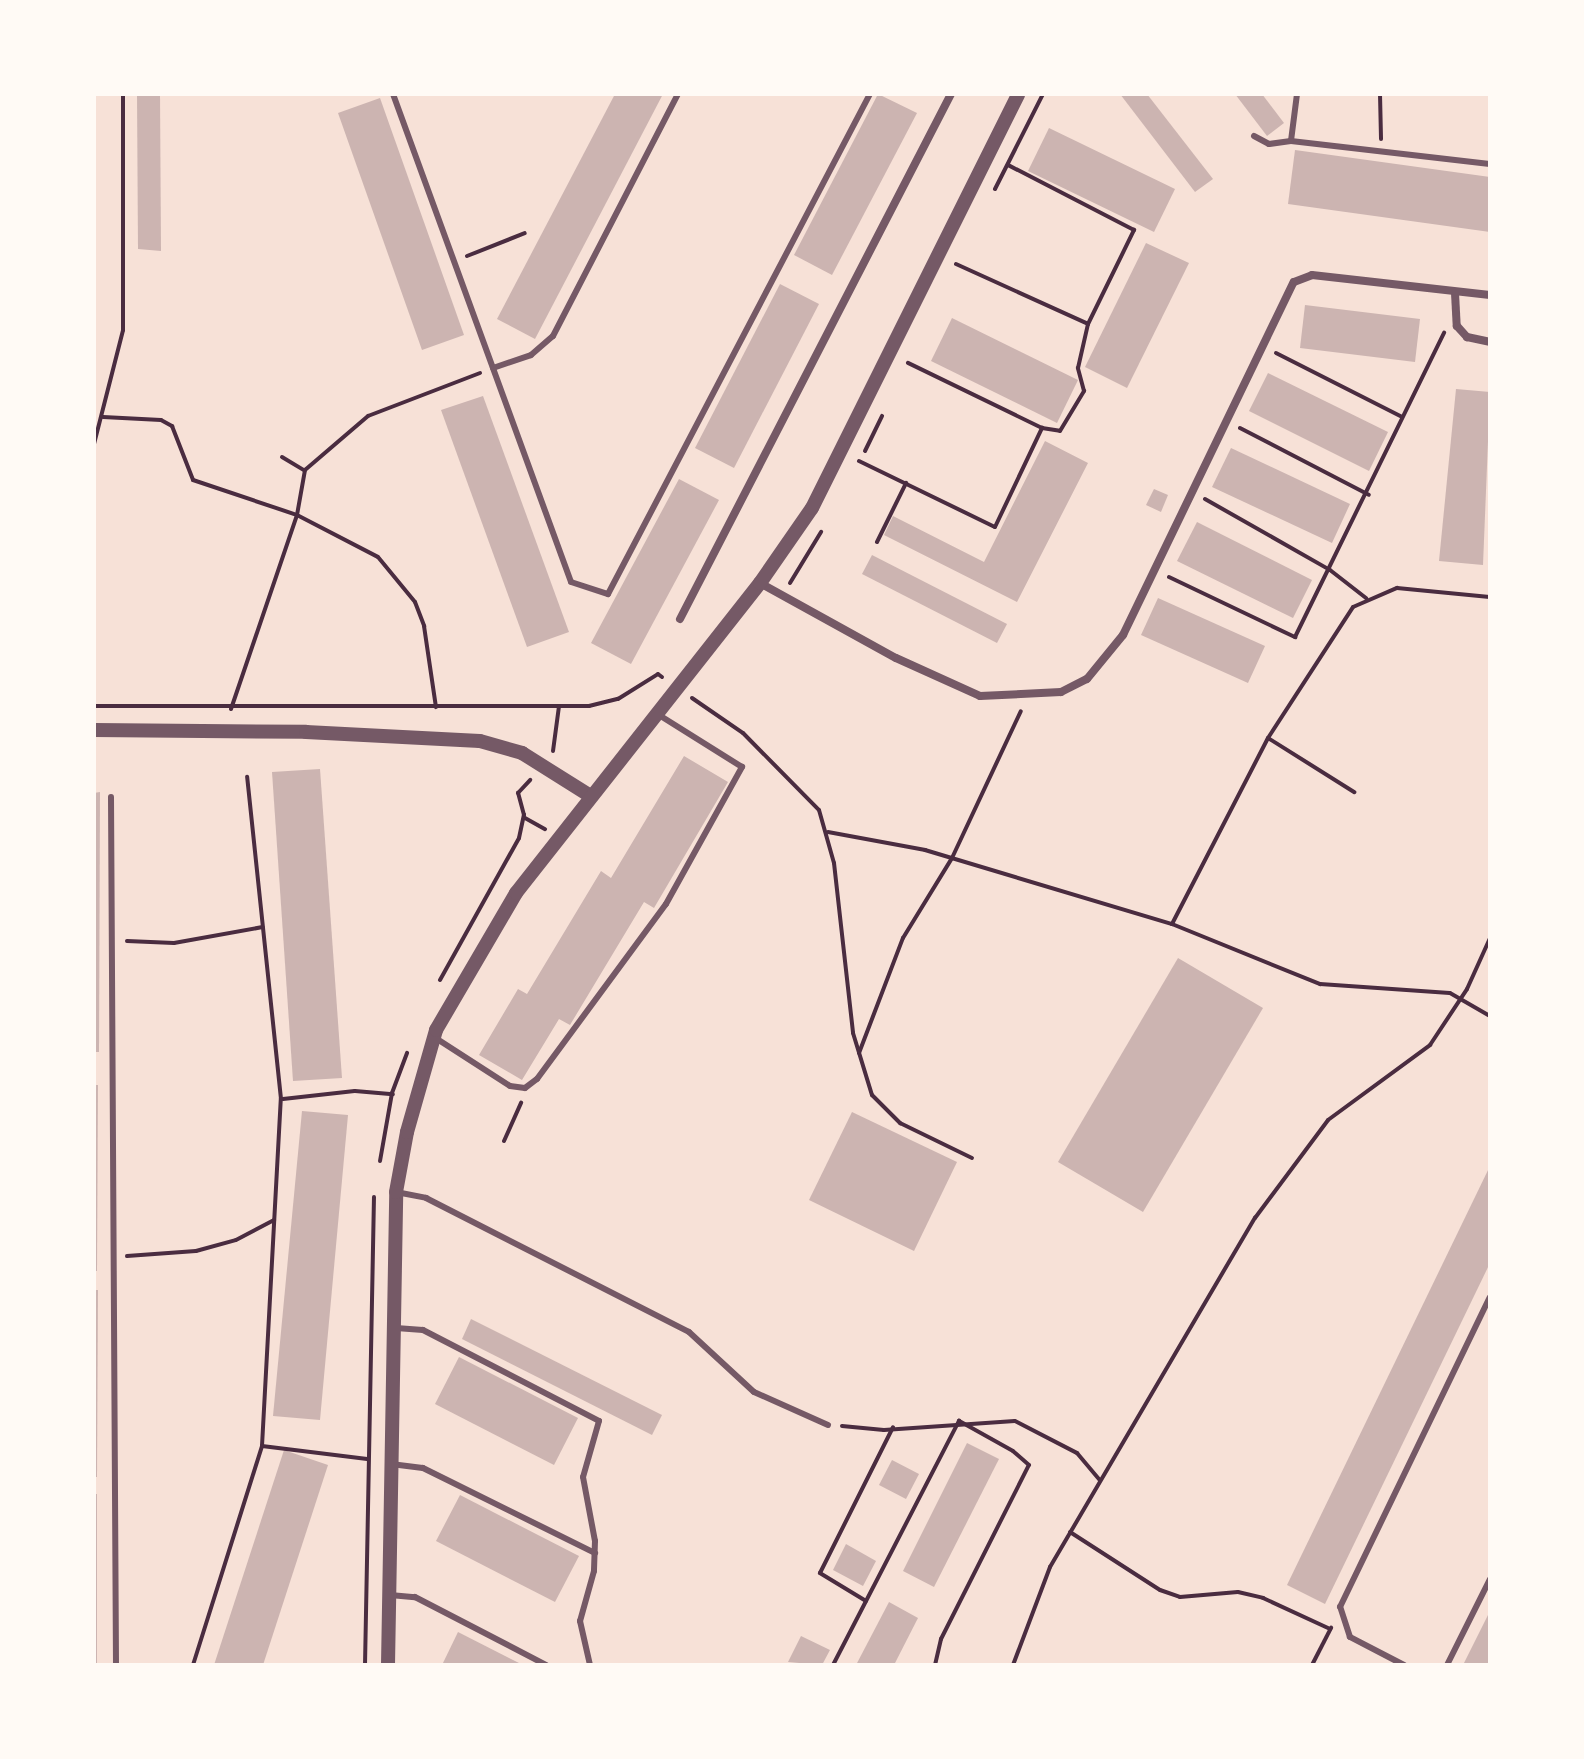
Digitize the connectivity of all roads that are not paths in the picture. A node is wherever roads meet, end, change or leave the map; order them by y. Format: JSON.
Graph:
{"nodes":[{"id":1,"x":393,"y":94,"type":"edge"},
{"id":2,"x":678,"y":94,"type":"edge"},
{"id":3,"x":870,"y":94,"type":"edge"},
{"id":4,"x":951,"y":94,"type":"edge"},
{"id":5,"x":1018,"y":94,"type":"edge"},
{"id":6,"x":1297,"y":94,"type":"edge"},
{"id":7,"x":1254,"y":136,"type":"dead end"},
{"id":8,"x":1291,"y":141,"type":"junction"},
{"id":9,"x":1490,"y":164,"type":"edge"},
{"id":10,"x":1455,"y":293,"type":"junction"},
{"id":11,"x":1490,"y":295,"type":"edge"},
{"id":12,"x":1490,"y":342,"type":"edge"},
{"id":13,"x":493,"y":368,"type":"junction"},
{"id":14,"x":760,"y":583,"type":"junction"},
{"id":15,"x":680,"y":619,"type":"dead end"},
{"id":16,"x":656,"y":713,"type":"junction"},
{"id":17,"x":94,"y":730,"type":"edge"},
{"id":18,"x":589,"y":795,"type":"junction"},
{"id":19,"x":111,"y":797,"type":"dead end"},
{"id":20,"x":434,"y":1037,"type":"junction"},
{"id":21,"x":396,"y":1192,"type":"junction"},
{"id":22,"x":1490,"y":1297,"type":"edge"},
{"id":23,"x":393,"y":1328,"type":"junction"},
{"id":24,"x":828,"y":1425,"type":"road end"},
{"id":25,"x":391,"y":1464,"type":"junction"},
{"id":26,"x":595,"y":1553,"type":"junction"},
{"id":27,"x":1490,"y":1579,"type":"edge"},
{"id":28,"x":389,"y":1595,"type":"junction"},
{"id":29,"x":116,"y":1665,"type":"edge"},
{"id":30,"x":388,"y":1665,"type":"edge"},
{"id":31,"x":546,"y":1665,"type":"edge"},
{"id":32,"x":590,"y":1665,"type":"edge"},
{"id":33,"x":1404,"y":1665,"type":"edge"},
{"id":34,"x":1447,"y":1665,"type":"edge"}],
"edges":[{"from":1,"to":13,"type":"lane"},
{"from":2,"to":13,"type":"lane"},
{"from":3,"to":13,"type":"lane"},
{"from":4,"to":15,"type":"street"},
{"from":5,"to":14,"type":"street"},
{"from":6,"to":8,"type":"lane"},
{"from":7,"to":8,"type":"lane"},
{"from":8,"to":9,"type":"lane"},
{"from":10,"to":11,"type":"street"},
{"from":10,"to":12,"type":"street"},
{"from":10,"to":14,"type":"street"},
{"from":14,"to":16,"type":"street"},
{"from":16,"to":18,"type":"street"},
{"from":16,"to":20,"type":"lane"},
{"from":17,"to":18,"type":"street"},
{"from":18,"to":20,"type":"street"},
{"from":19,"to":29,"type":"lane"},
{"from":20,"to":21,"type":"street"},
{"from":21,"to":23,"type":"street"},
{"from":21,"to":24,"type":"lane"},
{"from":22,"to":33,"type":"lane"},
{"from":23,"to":25,"type":"street"},
{"from":23,"to":26,"type":"lane"},
{"from":25,"to":26,"type":"lane"},
{"from":25,"to":28,"type":"street"},
{"from":26,"to":32,"type":"lane"},
{"from":27,"to":34,"type":"lane"},
{"from":28,"to":30,"type":"street"},
{"from":28,"to":31,"type":"lane"}]}
